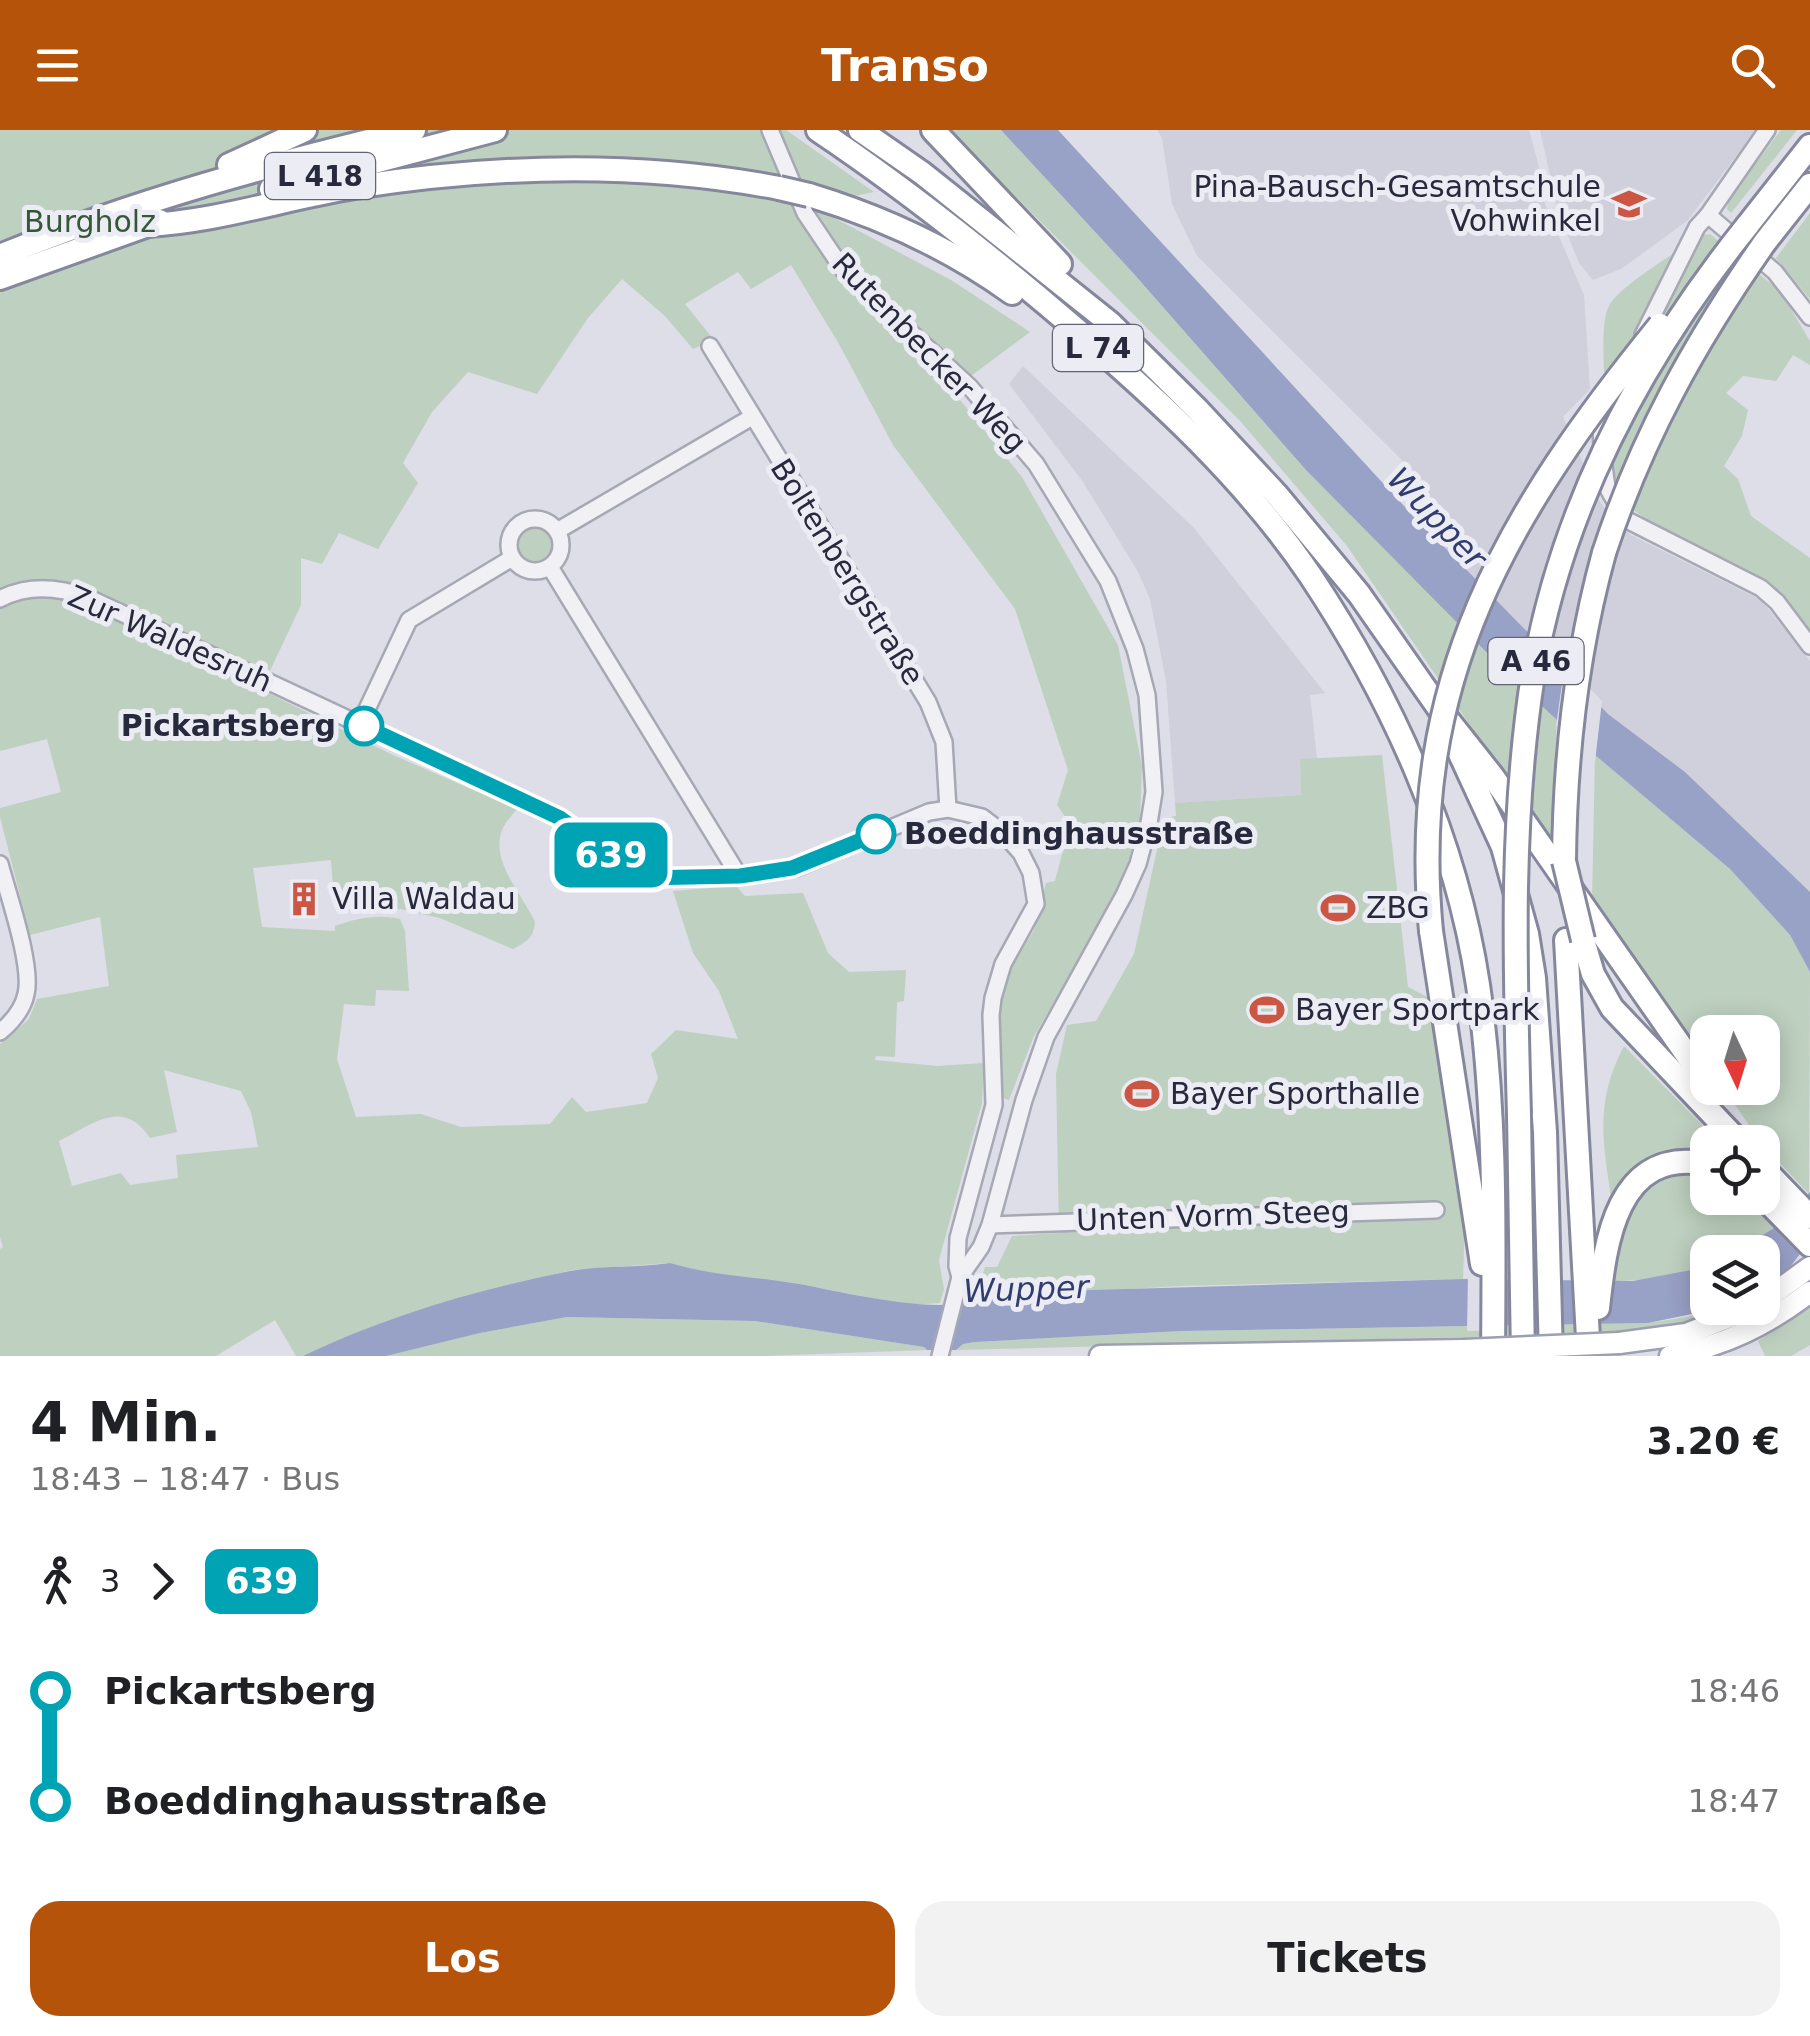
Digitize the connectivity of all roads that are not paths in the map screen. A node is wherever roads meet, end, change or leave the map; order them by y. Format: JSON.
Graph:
{"nodes":[{"id":1,"x":305,"y":130,"type":"edge"},
{"id":2,"x":414,"y":130,"type":"edge"},
{"id":3,"x":495,"y":130,"type":"edge"},
{"id":4,"x":770,"y":130,"type":"edge"},
{"id":5,"x":818,"y":130,"type":"edge"},
{"id":6,"x":860,"y":130,"type":"edge"},
{"id":7,"x":932,"y":130,"type":"edge"},
{"id":8,"x":1768,"y":130,"type":"edge"},
{"id":9,"x":1810,"y":146,"type":"edge"},
{"id":10,"x":1810,"y":185,"type":"edge"},
{"id":11,"x":116,"y":213,"type":"junction"},
{"id":12,"x":1708,"y":216,"type":"junction"},
{"id":13,"x":146,"y":224,"type":"junction"},
{"id":14,"x":1726,"y":252,"type":"junction"},
{"id":15,"x":0,"y":256,"type":"edge"},
{"id":16,"x":0,"y":278,"type":"edge"},
{"id":17,"x":1810,"y":318,"type":"edge"},
{"id":18,"x":1110,"y":323,"type":"junction"},
{"id":19,"x":710,"y":346,"type":"dead end"},
{"id":20,"x":752,"y":417,"type":"junction"},
{"id":21,"x":557,"y":531,"type":"junction"},
{"id":22,"x":512,"y":558,"type":"junction"},
{"id":23,"x":550,"y":567,"type":"junction"},
{"id":24,"x":0,"y":599,"type":"edge"},
{"id":25,"x":1332,"y":613,"type":"junction"},
{"id":26,"x":1810,"y":646,"type":"edge"},
{"id":27,"x":1440,"y":710,"type":"junction"},
{"id":28,"x":360,"y":724,"type":"junction"},
{"id":29,"x":948,"y":809,"type":"junction"},
{"id":30,"x":0,"y":864,"type":"edge"},
{"id":31,"x":740,"y":876,"type":"junction"},
{"id":32,"x":1575,"y":940,"type":"junction"},
{"id":33,"x":0,"y":1032,"type":"edge"},
{"id":34,"x":1690,"y":1060,"type":"edge"},
{"id":35,"x":1723,"y":1125,"type":"edge"},
{"id":36,"x":1690,"y":1162,"type":"edge"},
{"id":37,"x":1780,"y":1190,"type":"edge"},
{"id":38,"x":1780,"y":1199,"type":"edge"},
{"id":39,"x":1436,"y":1210,"type":"dead end"},
{"id":40,"x":1810,"y":1217,"type":"edge"},
{"id":41,"x":990,"y":1224,"type":"junction"},
{"id":42,"x":1810,"y":1244,"type":"edge"},
{"id":43,"x":1594,"y":1259,"type":"junction"},
{"id":44,"x":1488,"y":1262,"type":"junction"},
{"id":45,"x":1810,"y":1267,"type":"edge"},
{"id":46,"x":959,"y":1281,"type":"junction"},
{"id":47,"x":1780,"y":1289,"type":"edge"},
{"id":48,"x":1810,"y":1292,"type":"edge"},
{"id":49,"x":1709,"y":1325,"type":"edge"},
{"id":50,"x":1493,"y":1341,"type":"edge"},
{"id":51,"x":1551,"y":1348,"type":"edge"},
{"id":52,"x":1591,"y":1348,"type":"edge"},
{"id":53,"x":1522,"y":1349,"type":"edge"},
{"id":54,"x":941,"y":1354,"type":"edge"},
{"id":55,"x":1315,"y":1354,"type":"edge"},
{"id":56,"x":1100,"y":1356,"type":"edge"},
{"id":57,"x":1670,"y":1356,"type":"edge"}],
"edges":[{"from":1,"to":11,"type":"highway","number":"L 418"},
{"from":2,"to":11,"type":"highway","number":"L 418"},
{"from":3,"to":13,"type":"highway","number":"L 418"},
{"from":4,"to":41,"type":"street","name":"Rutenbecker Weg"},
{"from":5,"to":25,"type":"highway","number":"L 74"},
{"from":6,"to":18,"type":"highway","number":"L 74"},
{"from":7,"to":18,"type":"highway"},
{"from":8,"to":12,"type":"street"},
{"from":9,"to":14,"type":"highway","number":"A 46","bridge":true},
{"from":10,"to":32,"type":"highway","number":"A 46","bridge":true},
{"from":11,"to":15,"type":"highway","number":"L 418"},
{"from":12,"to":17,"type":"street"},
{"from":12,"to":26,"type":"street"},
{"from":13,"to":16,"type":"highway","number":"L 418"},
{"from":13,"to":25,"type":"highway","number":"L 74","bridge":true},
{"from":14,"to":44,"type":"highway","bridge":true},
{"from":14,"to":53,"type":"highway","number":"A 46","bridge":true},
{"from":18,"to":27,"type":"highway","number":"L 74"},
{"from":19,"to":20,"type":"street","name":"Boltenbergstraße"},
{"from":20,"to":21,"type":"street"},
{"from":20,"to":29,"type":"street","name":"Boltenbergstraße"},
{"from":21,"to":22,"type":"street"},
{"from":21,"to":23,"type":"street"},
{"from":22,"to":23,"type":"street"},
{"from":22,"to":28,"type":"street"},
{"from":23,"to":31,"type":"street"},
{"from":24,"to":28,"type":"street","name":"Zur Waldesruh"},
{"from":25,"to":44,"type":"highway","number":"L 74"},
{"from":27,"to":34,"type":"highway","number":"L 74"},
{"from":27,"to":51,"type":"highway","number":"L 74"},
{"from":28,"to":31,"type":"street","name":"Zur Waldesruh"},
{"from":29,"to":31,"type":"street","name":"Zur Waldesruh"},
{"from":29,"to":46,"type":"street"},
{"from":30,"to":33,"type":"street"},
{"from":32,"to":35,"type":"highway"},
{"from":32,"to":43,"type":"highway"},
{"from":36,"to":43,"type":"highway"},
{"from":37,"to":40,"type":"highway"},
{"from":38,"to":42,"type":"highway"},
{"from":39,"to":41,"type":"street","name":"Unten Vorm Steeg"},
{"from":41,"to":46,"type":"street","name":"Rutenbecker Weg"},
{"from":43,"to":52,"type":"highway"},
{"from":44,"to":50,"type":"highway"},
{"from":45,"to":47,"type":"main road"},
{"from":46,"to":54,"type":"street","name":"Rutenbecker Weg"},
{"from":48,"to":57,"type":"main road"},
{"from":49,"to":55,"type":"main road","bridge":true},
{"from":55,"to":56,"type":"main road"}]}
